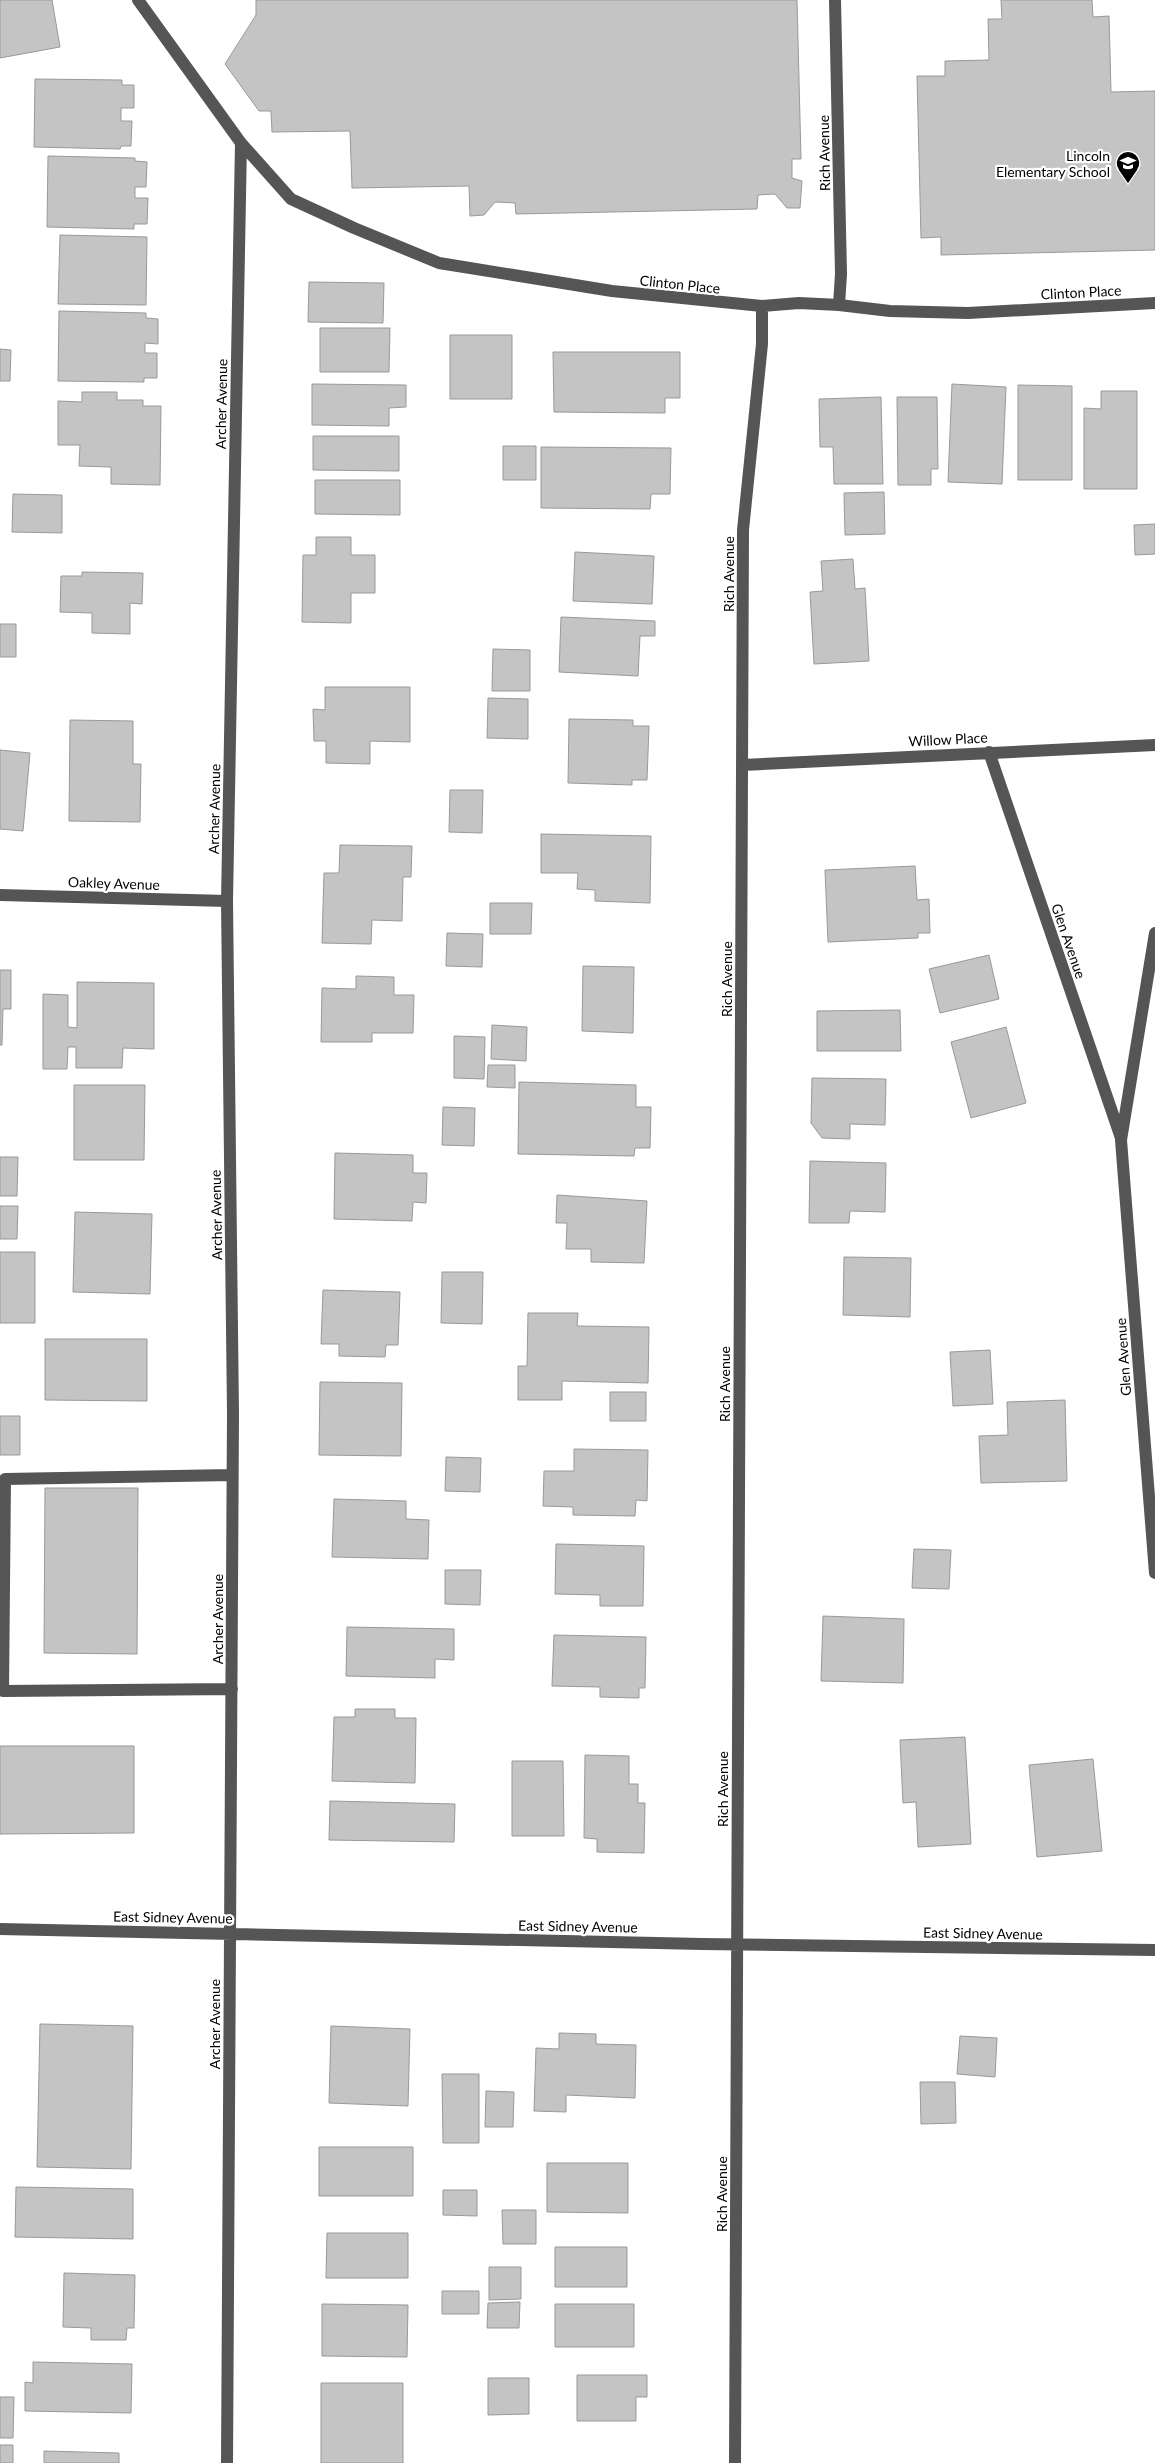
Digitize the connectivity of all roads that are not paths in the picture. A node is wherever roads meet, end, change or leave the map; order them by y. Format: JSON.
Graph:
{"nodes":[{"id":1,"x":138,"y":0,"type":"edge"},
{"id":2,"x":835,"y":0,"type":"edge"},
{"id":3,"x":242,"y":143,"type":"junction"},
{"id":4,"x":1155,"y":303,"type":"edge"},
{"id":5,"x":840,"y":305,"type":"junction"},
{"id":6,"x":762,"y":306,"type":"junction"},
{"id":7,"x":1155,"y":745,"type":"edge"},
{"id":8,"x":989,"y":752,"type":"junction"},
{"id":9,"x":742,"y":765,"type":"junction"},
{"id":10,"x":0,"y":895,"type":"edge"},
{"id":11,"x":227,"y":901,"type":"junction"},
{"id":12,"x":1155,"y":932,"type":"edge"},
{"id":13,"x":1121,"y":1140,"type":"junction"},
{"id":14,"x":232,"y":1475,"type":"junction"},
{"id":15,"x":1155,"y":1573,"type":"edge"},
{"id":16,"x":232,"y":1689,"type":"junction"},
{"id":17,"x":0,"y":1929,"type":"edge"},
{"id":18,"x":229,"y":1933,"type":"junction"},
{"id":19,"x":736,"y":1945,"type":"junction"},
{"id":20,"x":1155,"y":1950,"type":"edge"},
{"id":21,"x":227,"y":2463,"type":"edge"},
{"id":22,"x":735,"y":2463,"type":"edge"}],
"edges":[{"from":1,"to":3,"type":"street"},
{"from":2,"to":5,"type":"street","name":"Rich Avenue"},
{"from":3,"to":6,"type":"street","name":"Clinton Place"},
{"from":3,"to":11,"type":"street","name":"Archer Avenue"},
{"from":4,"to":5,"type":"street","name":"Clinton Place"},
{"from":5,"to":6,"type":"street","name":"Clinton Place"},
{"from":6,"to":9,"type":"street","name":"Rich Avenue"},
{"from":7,"to":8,"type":"street","name":"Willow Place"},
{"from":8,"to":9,"type":"street","name":"Willow Place"},
{"from":8,"to":13,"type":"street","name":"Glen Avenue"},
{"from":9,"to":19,"type":"street","name":"Rich Avenue"},
{"from":10,"to":11,"type":"street","name":"Oakley Avenue"},
{"from":11,"to":14,"type":"street","name":"Archer Avenue"},
{"from":12,"to":13,"type":"street","name":"Glen Avenue"},
{"from":13,"to":15,"type":"street","name":"Glen Avenue"},
{"from":14,"to":16,"type":"street","name":"Archer Avenue"},
{"from":14,"to":16,"type":"street"},
{"from":16,"to":18,"type":"street","name":"Archer Avenue"},
{"from":17,"to":18,"type":"street","name":"East Sidney Avenue"},
{"from":18,"to":19,"type":"street","name":"East Sidney Avenue"},
{"from":18,"to":21,"type":"street","name":"Archer Avenue"},
{"from":19,"to":20,"type":"street","name":"East Sidney Avenue"},
{"from":19,"to":22,"type":"street","name":"Rich Avenue"}]}
